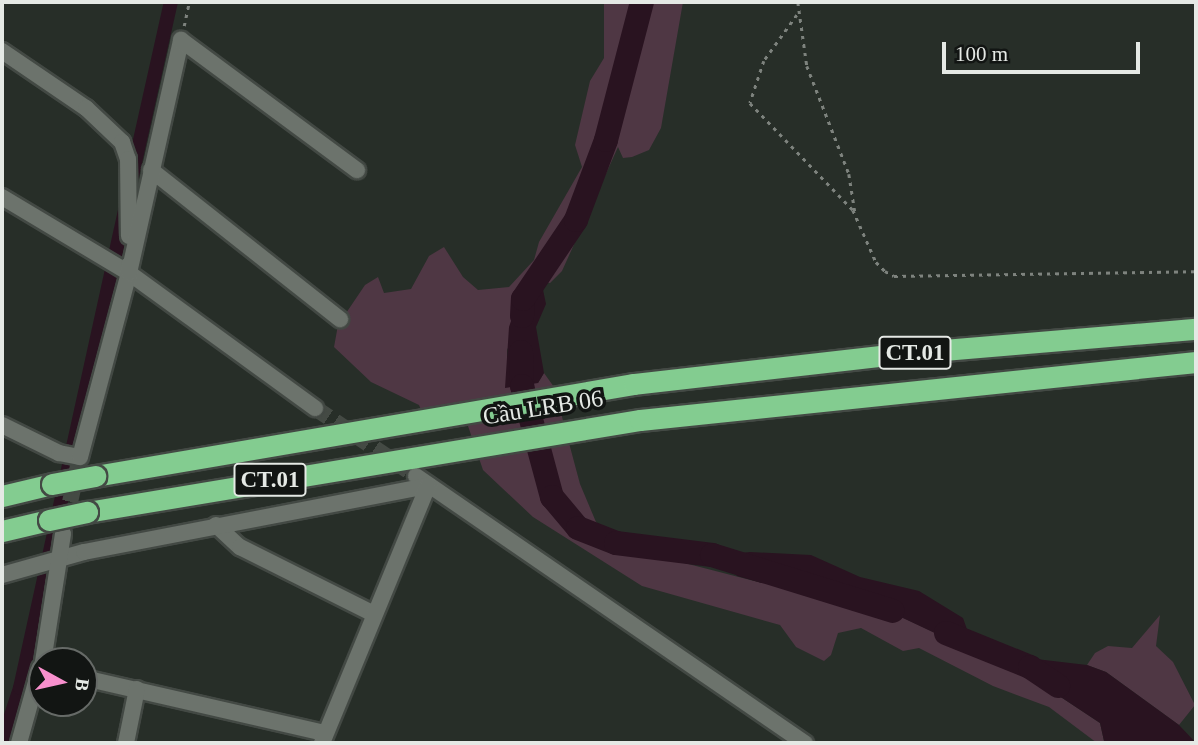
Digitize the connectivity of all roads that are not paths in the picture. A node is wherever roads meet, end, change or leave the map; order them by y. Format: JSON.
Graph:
{"nodes":[{"id":1,"x":2,"y":51,"type":"edge"},
{"id":2,"x":151,"y":170,"type":"junction"},
{"id":3,"x":358,"y":170,"type":"dead end"},
{"id":4,"x":2,"y":197,"type":"edge"},
{"id":5,"x":125,"y":271,"type":"junction"},
{"id":6,"x":340,"y":319,"type":"dead end"},
{"id":7,"x":1196,"y":321,"type":"edge"},
{"id":8,"x":1196,"y":329,"type":"edge"},
{"id":9,"x":977,"y":348,"type":"junction"},
{"id":10,"x":1196,"y":362,"type":"edge"},
{"id":11,"x":1196,"y":376,"type":"edge"},
{"id":12,"x":982,"y":381,"type":"junction"},
{"id":13,"x":315,"y":408,"type":"tunnel mouth"},
{"id":14,"x":2,"y":425,"type":"edge"},
{"id":15,"x":422,"y":481,"type":"junction"},
{"id":16,"x":2,"y":495,"type":"edge"},
{"id":17,"x":216,"y":525,"type":"junction"},
{"id":18,"x":56,"y":527,"type":"junction"},
{"id":19,"x":2,"y":531,"type":"edge"},
{"id":20,"x":57,"y":563,"type":"junction"},
{"id":21,"x":2,"y":575,"type":"edge"},
{"id":22,"x":372,"y":613,"type":"junction"},
{"id":23,"x":44,"y":647,"type":"edge"},
{"id":24,"x":98,"y":681,"type":"edge"},
{"id":25,"x":137,"y":689,"type":"junction"},
{"id":26,"x":28,"y":712,"type":"edge"},
{"id":27,"x":323,"y":738,"type":"edge"},
{"id":28,"x":19,"y":743,"type":"edge"},
{"id":29,"x":125,"y":743,"type":"edge"},
{"id":30,"x":804,"y":743,"type":"edge"}],
"edges":[{"from":1,"to":5,"type":"street"},
{"from":2,"to":3,"type":"street"},
{"from":2,"to":5,"type":"street"},
{"from":2,"to":6,"type":"street"},
{"from":4,"to":5,"type":"street"},
{"from":5,"to":13,"type":"street"},
{"from":5,"to":14,"type":"street"},
{"from":7,"to":9,"type":"highway"},
{"from":8,"to":9,"type":"highway","number":"CT.01"},
{"from":9,"to":16,"type":"highway","name":"Cầu LRB 06","number":"CT.01","bridge":true},
{"from":10,"to":12,"type":"highway","number":"CT.01"},
{"from":11,"to":12,"type":"highway"},
{"from":12,"to":18,"type":"highway","name":"Cầu LRB 06","number":"CT.01","bridge":true},
{"from":15,"to":17,"type":"street"},
{"from":15,"to":22,"type":"street"},
{"from":15,"to":30,"type":"street"},
{"from":17,"to":20,"type":"street"},
{"from":17,"to":22,"type":"street"},
{"from":18,"to":19,"type":"highway","number":"CT.01"},
{"from":18,"to":20,"type":"street"},
{"from":20,"to":21,"type":"street"},
{"from":20,"to":23,"type":"street"},
{"from":22,"to":27,"type":"street"},
{"from":24,"to":25,"type":"street"},
{"from":25,"to":27,"type":"street"},
{"from":25,"to":29,"type":"street"},
{"from":26,"to":28,"type":"street"}]}
